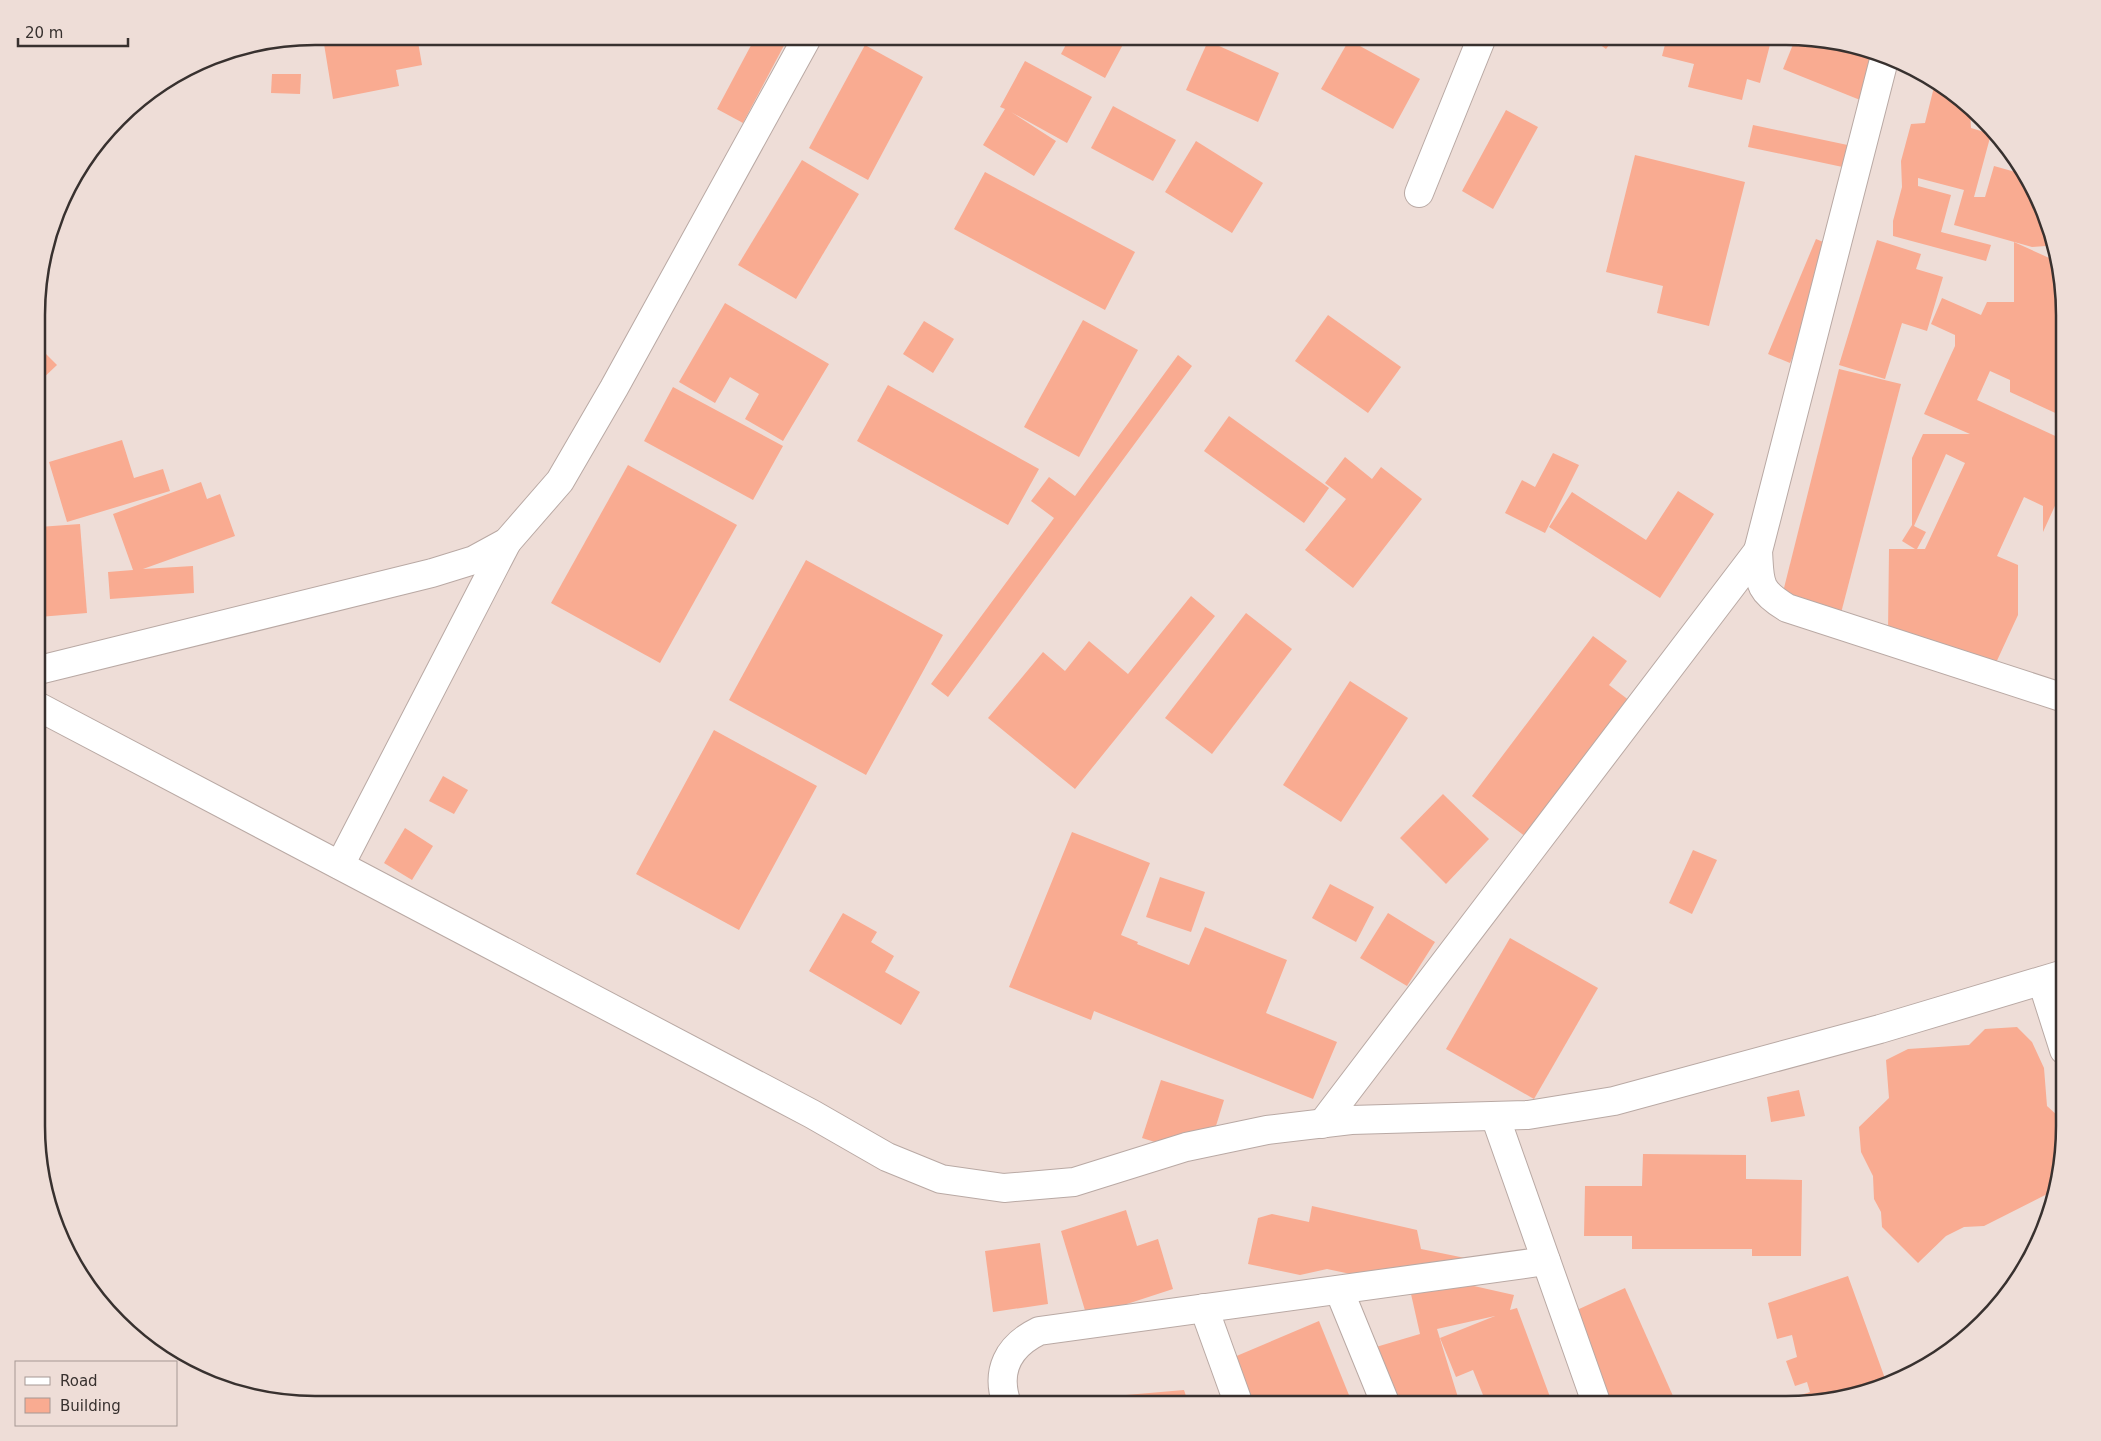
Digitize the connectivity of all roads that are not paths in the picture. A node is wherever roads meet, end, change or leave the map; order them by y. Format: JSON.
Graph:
{"nodes":[{"id":1,"x":803,"y":45,"type":"edge"},
{"id":2,"x":1479,"y":45,"type":"edge"},
{"id":3,"x":1883,"y":63,"type":"edge"},
{"id":4,"x":1419,"y":193,"type":"dead end"},
{"id":5,"x":507,"y":542,"type":"junction"},
{"id":6,"x":1758,"y":551,"type":"junction"},
{"id":7,"x":45,"y":669,"type":"edge"},
{"id":8,"x":2056,"y":695,"type":"edge"},
{"id":9,"x":45,"y":710,"type":"edge"},
{"id":10,"x":340,"y":865,"type":"junction"},
{"id":11,"x":2053,"y":977,"type":"edge"},
{"id":12,"x":2056,"y":997,"type":"edge"},
{"id":13,"x":1495,"y":1116,"type":"junction"},
{"id":14,"x":1322,"y":1124,"type":"junction"},
{"id":15,"x":1546,"y":1261,"type":"junction"},
{"id":16,"x":1339,"y":1290,"type":"junction"},
{"id":17,"x":1204,"y":1308,"type":"junction"},
{"id":18,"x":1004,"y":1396,"type":"edge"},
{"id":19,"x":1236,"y":1396,"type":"edge"},
{"id":20,"x":1382,"y":1396,"type":"edge"},
{"id":21,"x":1594,"y":1396,"type":"edge"}],
"edges":[{"from":1,"to":5,"type":"street"},
{"from":2,"to":4,"type":"street"},
{"from":3,"to":6,"type":"street"},
{"from":5,"to":7,"type":"street"},
{"from":5,"to":10,"type":"street"},
{"from":6,"to":8,"type":"street"},
{"from":6,"to":14,"type":"street"},
{"from":9,"to":10,"type":"street"},
{"from":10,"to":14,"type":"street"},
{"from":11,"to":12,"type":"street"},
{"from":11,"to":13,"type":"street"},
{"from":13,"to":14,"type":"street"},
{"from":13,"to":15,"type":"street"},
{"from":15,"to":16,"type":"street"},
{"from":15,"to":21,"type":"street"},
{"from":16,"to":17,"type":"street"},
{"from":16,"to":20,"type":"street"},
{"from":17,"to":18,"type":"street"},
{"from":17,"to":19,"type":"street"}]}
